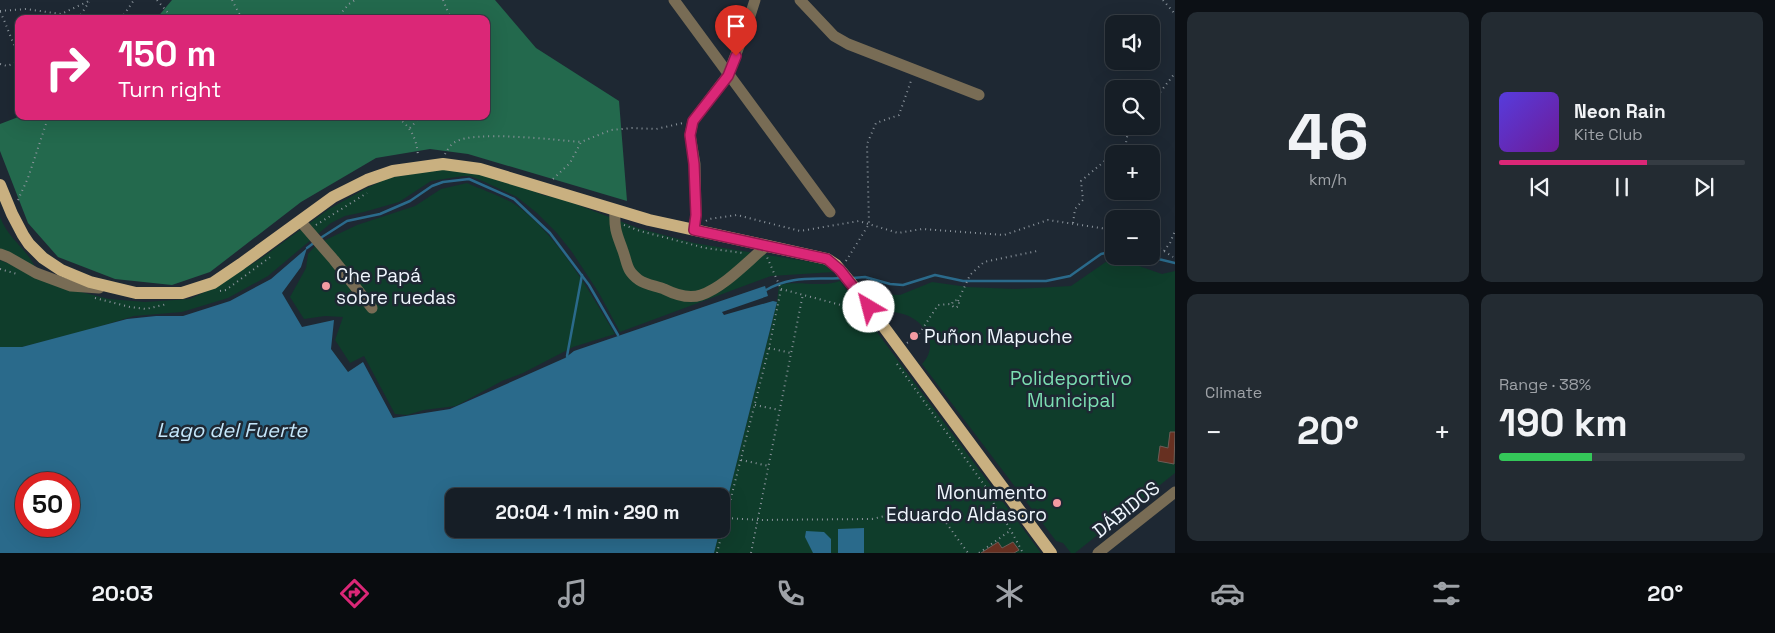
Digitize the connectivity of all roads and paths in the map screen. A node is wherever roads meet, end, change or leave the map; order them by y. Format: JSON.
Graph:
{"nodes":[{"id":1,"x":134,"y":0,"type":"edge"},
{"id":2,"x":157,"y":0,"type":"edge"},
{"id":3,"x":232,"y":0,"type":"edge"},
{"id":4,"x":355,"y":0,"type":"edge"},
{"id":5,"x":444,"y":0,"type":"edge"},
{"id":6,"x":674,"y":0,"type":"edge"},
{"id":7,"x":755,"y":0,"type":"edge"},
{"id":8,"x":800,"y":0,"type":"edge"},
{"id":9,"x":1163,"y":0,"type":"edge"},
{"id":10,"x":90,"y":1,"type":"edge"},
{"id":11,"x":0,"y":11,"type":"edge"},
{"id":12,"x":1175,"y":14,"type":"edge"},
{"id":13,"x":81,"y":15,"type":"edge"},
{"id":14,"x":124,"y":15,"type":"edge"},
{"id":15,"x":169,"y":15,"type":"edge"},
{"id":16,"x":240,"y":15,"type":"edge"},
{"id":17,"x":339,"y":15,"type":"edge"},
{"id":18,"x":450,"y":15,"type":"edge"},
{"id":19,"x":15,"y":47,"type":"edge"},
{"id":20,"x":15,"y":63,"type":"edge"},
{"id":21,"x":0,"y":64,"type":"edge"},
{"id":22,"x":915,"y":69,"type":"junction"},
{"id":23,"x":1175,"y":73,"type":"edge"},
{"id":24,"x":728,"y":76,"type":"junction"},
{"id":25,"x":1160,"y":92,"type":"edge"},
{"id":26,"x":979,"y":95,"type":"dead end"},
{"id":27,"x":47,"y":120,"type":"edge"},
{"id":28,"x":399,"y":120,"type":"edge"},
{"id":29,"x":417,"y":120,"type":"edge"},
{"id":30,"x":693,"y":121,"type":"junction"},
{"id":31,"x":410,"y":128,"type":"junction"},
{"id":32,"x":1127,"y":135,"type":"edge"},
{"id":33,"x":581,"y":142,"type":"junction"},
{"id":34,"x":432,"y":165,"type":"junction"},
{"id":35,"x":419,"y":167,"type":"junction"},
{"id":36,"x":0,"y":185,"type":"edge"},
{"id":37,"x":545,"y":189,"type":"junction"},
{"id":38,"x":372,"y":190,"type":"dead end"},
{"id":39,"x":830,"y":212,"type":"dead end"},
{"id":40,"x":12,"y":214,"type":"junction"},
{"id":41,"x":614,"y":216,"type":"junction"},
{"id":42,"x":1073,"y":223,"type":"junction"},
{"id":43,"x":869,"y":224,"type":"junction"},
{"id":44,"x":306,"y":228,"type":"junction"},
{"id":45,"x":1105,"y":228,"type":"edge"},
{"id":46,"x":694,"y":230,"type":"junction"},
{"id":47,"x":1175,"y":231,"type":"edge"},
{"id":48,"x":1160,"y":249,"type":"edge"},
{"id":49,"x":280,"y":250,"type":"dead end"},
{"id":50,"x":1037,"y":251,"type":"dead end"},
{"id":51,"x":1164,"y":251,"type":"junction"},
{"id":52,"x":763,"y":253,"type":"junction"},
{"id":53,"x":0,"y":254,"type":"edge"},
{"id":54,"x":774,"y":258,"type":"dead end"},
{"id":55,"x":1174,"y":258,"type":"dead end"},
{"id":56,"x":0,"y":269,"type":"edge"},
{"id":57,"x":840,"y":270,"type":"junction"},
{"id":58,"x":23,"y":276,"type":"dead end"},
{"id":59,"x":110,"y":288,"type":"junction"},
{"id":60,"x":781,"y":289,"type":"junction"},
{"id":61,"x":217,"y":292,"type":"dead end"},
{"id":62,"x":803,"y":294,"type":"junction"},
{"id":63,"x":91,"y":297,"type":"dead end"},
{"id":64,"x":958,"y":301,"type":"junction"},
{"id":65,"x":174,"y":302,"type":"dead end"},
{"id":66,"x":852,"y":302,"type":"dead end"},
{"id":67,"x":952,"y":304,"type":"junction"},
{"id":68,"x":372,"y":308,"type":"dead end"},
{"id":69,"x":857,"y":309,"type":"junction"},
{"id":70,"x":861,"y":315,"type":"dead end"},
{"id":71,"x":769,"y":348,"type":"junction"},
{"id":72,"x":792,"y":353,"type":"junction"},
{"id":73,"x":897,"y":354,"type":"junction"},
{"id":74,"x":755,"y":405,"type":"junction"},
{"id":75,"x":780,"y":411,"type":"junction"},
{"id":76,"x":740,"y":460,"type":"junction"},
{"id":77,"x":769,"y":466,"type":"junction"},
{"id":78,"x":1175,"y":492,"type":"edge"},
{"id":79,"x":730,"y":505,"type":"edge"},
{"id":80,"x":730,"y":518,"type":"edge"},
{"id":81,"x":758,"y":520,"type":"junction"},
{"id":82,"x":1011,"y":530,"type":"junction"},
{"id":83,"x":721,"y":538,"type":"edge"},
{"id":84,"x":717,"y":553,"type":"edge"},
{"id":85,"x":751,"y":553,"type":"edge"},
{"id":86,"x":968,"y":553,"type":"edge"},
{"id":87,"x":979,"y":553,"type":"edge"},
{"id":88,"x":1023,"y":553,"type":"edge"},
{"id":89,"x":1051,"y":553,"type":"edge"},
{"id":90,"x":1098,"y":553,"type":"edge"}],
"edges":[{"from":1,"to":14,"type":"path"},
{"from":2,"to":15,"type":"path"},
{"from":3,"to":16,"type":"path"},
{"from":4,"to":17,"type":"path"},
{"from":5,"to":18,"type":"path"},
{"from":6,"to":24,"type":"street"},
{"from":7,"to":24,"type":"street"},
{"from":8,"to":22,"type":"street"},
{"from":9,"to":12,"type":"path"},
{"from":10,"to":11,"type":"path"},
{"from":10,"to":13,"type":"path"},
{"from":11,"to":19,"type":"path"},
{"from":20,"to":21,"type":"path"},
{"from":22,"to":26,"type":"street"},
{"from":22,"to":43,"type":"path"},
{"from":23,"to":25,"type":"path"},
{"from":24,"to":30,"type":"street"},
{"from":24,"to":39,"type":"street"},
{"from":27,"to":40,"type":"path"},
{"from":28,"to":31,"type":"path"},
{"from":29,"to":31,"type":"path"},
{"from":30,"to":33,"type":"path"},
{"from":30,"to":46,"type":"street"},
{"from":31,"to":35,"type":"path"},
{"from":32,"to":42,"type":"path"},
{"from":33,"to":34,"type":"path"},
{"from":33,"to":37,"type":"path"},
{"from":34,"to":35,"type":"main road"},
{"from":34,"to":37,"type":"main road"},
{"from":35,"to":44,"type":"main road"},
{"from":36,"to":40,"type":"main road"},
{"from":37,"to":41,"type":"main road"},
{"from":38,"to":44,"type":"path"},
{"from":40,"to":59,"type":"main road"},
{"from":41,"to":46,"type":"main road"},
{"from":41,"to":52,"type":"path"},
{"from":41,"to":52,"type":"street"},
{"from":42,"to":43,"type":"path"},
{"from":42,"to":45,"type":"path"},
{"from":43,"to":46,"type":"path"},
{"from":43,"to":57,"type":"path"},
{"from":44,"to":59,"type":"main road"},
{"from":44,"to":68,"type":"street"},
{"from":46,"to":52,"type":"main road"},
{"from":47,"to":51,"type":"path"},
{"from":48,"to":51,"type":"path"},
{"from":49,"to":61,"type":"path"},
{"from":50,"to":64,"type":"path"},
{"from":51,"to":55,"type":"path"},
{"from":52,"to":54,"type":"path"},
{"from":52,"to":57,"type":"main road"},
{"from":52,"to":60,"type":"path"},
{"from":53,"to":59,"type":"street"},
{"from":56,"to":58,"type":"path"},
{"from":57,"to":73,"type":"main road"},
{"from":60,"to":62,"type":"path"},
{"from":60,"to":71,"type":"path"},
{"from":62,"to":69,"type":"path"},
{"from":62,"to":72,"type":"path"},
{"from":63,"to":65,"type":"path"},
{"from":64,"to":67,"type":"path"},
{"from":64,"to":67,"type":"path"},
{"from":66,"to":69,"type":"path"},
{"from":67,"to":73,"type":"path"},
{"from":69,"to":70,"type":"path"},
{"from":71,"to":72,"type":"path"},
{"from":71,"to":74,"type":"path"},
{"from":72,"to":75,"type":"path"},
{"from":73,"to":82,"type":"path"},
{"from":73,"to":89,"type":"main road"},
{"from":74,"to":75,"type":"path"},
{"from":74,"to":76,"type":"path"},
{"from":75,"to":77,"type":"path"},
{"from":76,"to":77,"type":"path"},
{"from":76,"to":79,"type":"path"},
{"from":77,"to":81,"type":"path"},
{"from":78,"to":90,"type":"street","name":"DÁBIDOS"},
{"from":80,"to":81,"type":"path"},
{"from":81,"to":85,"type":"path"},
{"from":81,"to":86,"type":"path"},
{"from":82,"to":87,"type":"path"},
{"from":82,"to":88,"type":"path"},
{"from":83,"to":84,"type":"path"}]}
